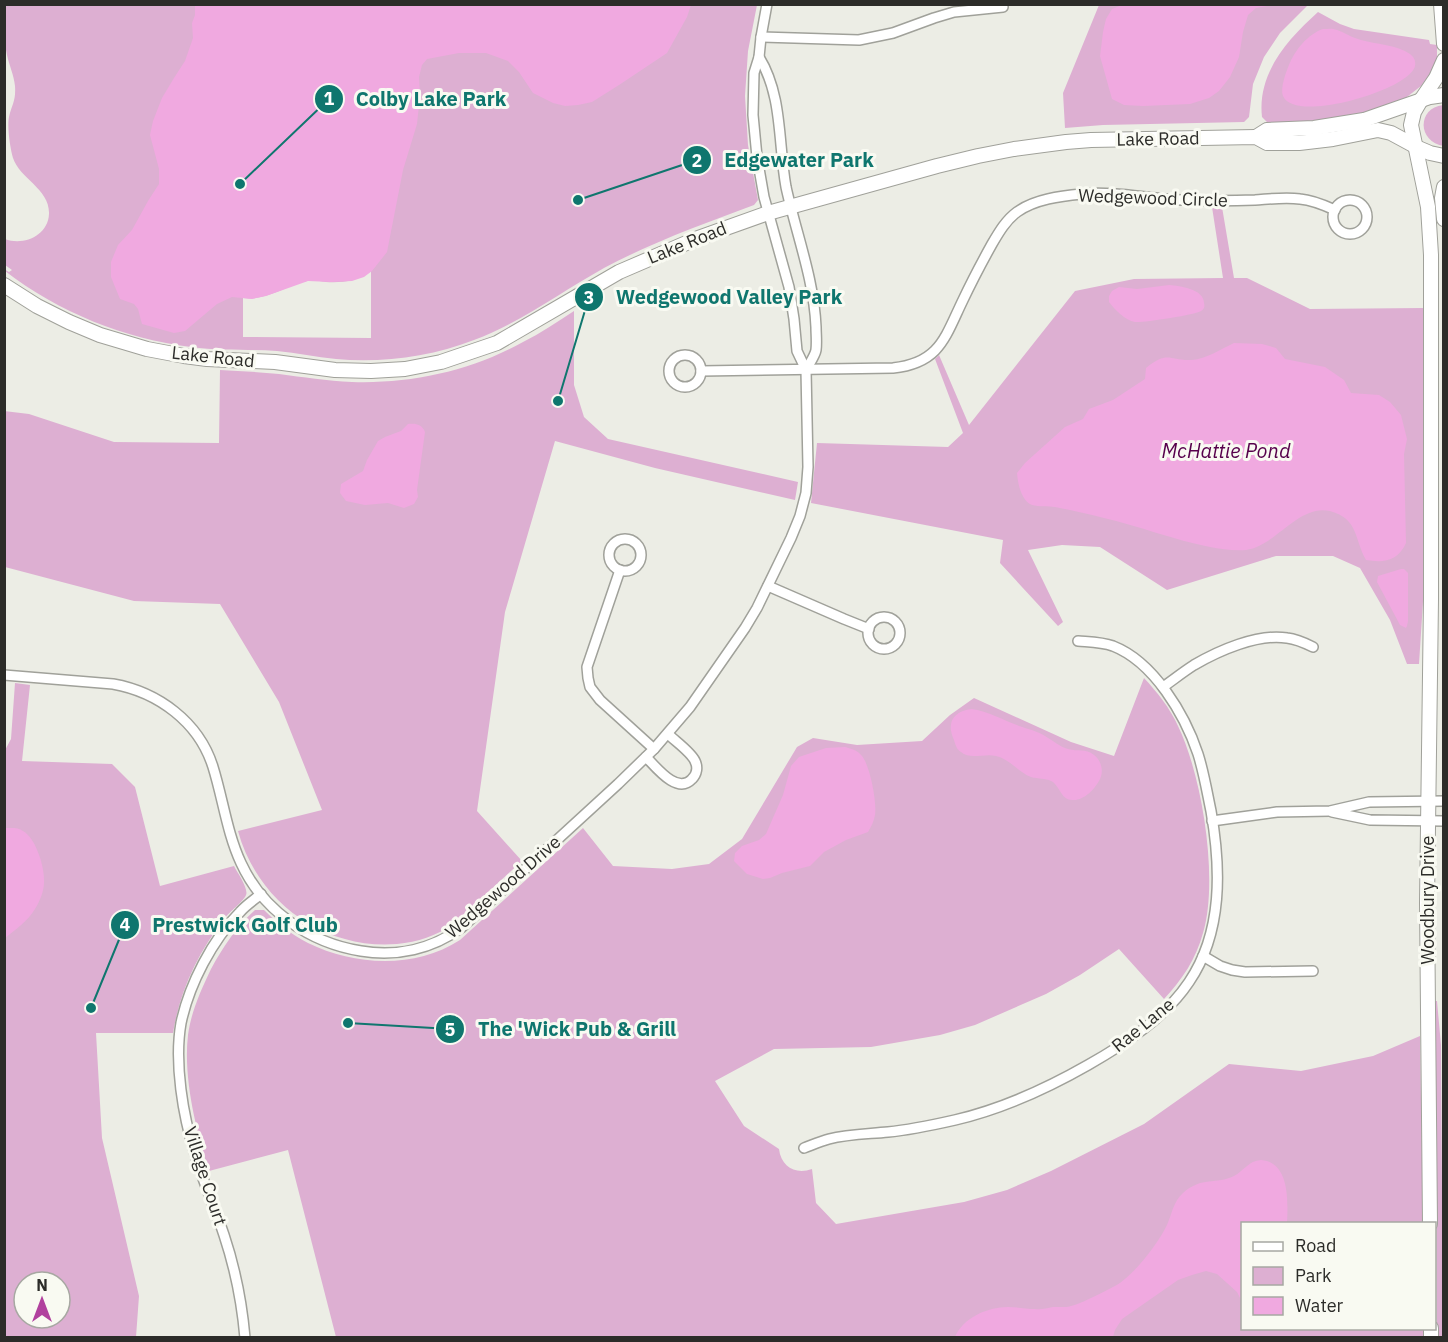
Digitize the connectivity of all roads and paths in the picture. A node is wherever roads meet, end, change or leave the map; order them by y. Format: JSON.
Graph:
{"nodes":[{"id":1,"x":767,"y":4,"type":"edge"},
{"id":2,"x":1441,"y":4,"type":"edge"},
{"id":3,"x":1003,"y":7,"type":"dead end"},
{"id":4,"x":761,"y":37,"type":"junction"},
{"id":5,"x":1443,"y":44,"type":"edge"},
{"id":6,"x":759,"y":57,"type":"junction"},
{"id":7,"x":1443,"y":60,"type":"edge"},
{"id":8,"x":1443,"y":95,"type":"edge"},
{"id":9,"x":1421,"y":100,"type":"junction"},
{"id":10,"x":1256,"y":137,"type":"junction"},
{"id":11,"x":1415,"y":146,"type":"junction"},
{"id":12,"x":1443,"y":156,"type":"edge"},
{"id":13,"x":1443,"y":187,"type":"edge"},
{"id":14,"x":792,"y":206,"type":"junction"},
{"id":15,"x":1335,"y":210,"type":"dead end"},
{"id":16,"x":768,"y":213,"type":"junction"},
{"id":17,"x":1443,"y":219,"type":"edge"},
{"id":18,"x":4,"y":285,"type":"edge"},
{"id":19,"x":806,"y":370,"type":"junction"},
{"id":20,"x":701,"y":371,"type":"dead end"},
{"id":21,"x":620,"y":570,"type":"dead end"},
{"id":22,"x":768,"y":586,"type":"junction"},
{"id":23,"x":868,"y":628,"type":"dead end"},
{"id":24,"x":1078,"y":641,"type":"dead end"},
{"id":25,"x":1313,"y":647,"type":"dead end"},
{"id":26,"x":4,"y":675,"type":"edge"},
{"id":27,"x":1163,"y":687,"type":"junction"},
{"id":28,"x":668,"y":734,"type":"junction"},
{"id":29,"x":654,"y":749,"type":"junction"},
{"id":30,"x":646,"y":757,"type":"junction"},
{"id":31,"x":1428,"y":801,"type":"junction"},
{"id":32,"x":1443,"y":801,"type":"edge"},
{"id":33,"x":1330,"y":811,"type":"junction"},
{"id":34,"x":1212,"y":821,"type":"junction"},
{"id":35,"x":1428,"y":821,"type":"junction"},
{"id":36,"x":1443,"y":821,"type":"edge"},
{"id":37,"x":261,"y":894,"type":"junction"},
{"id":38,"x":1203,"y":956,"type":"junction"},
{"id":39,"x":1313,"y":971,"type":"dead end"},
{"id":40,"x":804,"y":1148,"type":"dead end"},
{"id":41,"x":1430,"y":1222,"type":"edge"},
{"id":42,"x":245,"y":1338,"type":"edge"}],
"edges":[{"from":1,"to":4,"type":"street","name":"Wedgewood Drive"},
{"from":2,"to":5,"type":"street"},
{"from":3,"to":4,"type":"street"},
{"from":4,"to":6,"type":"street","name":"Wedgewood Drive"},
{"from":6,"to":14,"type":"street","name":"Wedgewood Drive"},
{"from":6,"to":16,"type":"street","name":"Wedgewood Drive"},
{"from":7,"to":9,"type":"street"},
{"from":8,"to":9,"type":"street","name":"Lake Road"},
{"from":9,"to":10,"type":"street","name":"Lake Road"},
{"from":9,"to":11,"type":"street","name":"Woodbury Drive"},
{"from":10,"to":11,"type":"street","name":"Lake Road"},
{"from":10,"to":14,"type":"street","name":"Lake Road"},
{"from":11,"to":12,"type":"street","name":"Lake Road"},
{"from":11,"to":31,"type":"street","name":"Woodbury Drive"},
{"from":13,"to":17,"type":"street"},
{"from":14,"to":16,"type":"street","name":"Lake Road"},
{"from":14,"to":19,"type":"street","name":"Wedgewood Drive"},
{"from":15,"to":19,"type":"street","name":"Wedgewood Circle"},
{"from":16,"to":18,"type":"street","name":"Lake Road"},
{"from":16,"to":19,"type":"street","name":"Wedgewood Drive"},
{"from":19,"to":20,"type":"street","name":"Wedgewood Circle"},
{"from":19,"to":22,"type":"street","name":"Wedgewood Drive"},
{"from":21,"to":29,"type":"street"},
{"from":22,"to":23,"type":"street"},
{"from":22,"to":28,"type":"street","name":"Wedgewood Drive"},
{"from":24,"to":27,"type":"street","name":"Rae Lane"},
{"from":25,"to":27,"type":"street"},
{"from":26,"to":37,"type":"street","name":"Wedgewood Drive"},
{"from":27,"to":34,"type":"street","name":"Rae Lane"},
{"from":28,"to":29,"type":"street","name":"Wedgewood Drive"},
{"from":28,"to":30,"type":"street"},
{"from":29,"to":30,"type":"street","name":"Wedgewood Drive"},
{"from":30,"to":37,"type":"street","name":"Wedgewood Drive"},
{"from":31,"to":32,"type":"street"},
{"from":31,"to":33,"type":"street"},
{"from":31,"to":35,"type":"street","name":"Woodbury Drive"},
{"from":33,"to":34,"type":"street"},
{"from":33,"to":35,"type":"street"},
{"from":34,"to":38,"type":"street","name":"Rae Lane"},
{"from":35,"to":36,"type":"street"},
{"from":35,"to":41,"type":"street","name":"Woodbury Drive"},
{"from":37,"to":42,"type":"street","name":"Village Court"},
{"from":38,"to":39,"type":"street"},
{"from":38,"to":40,"type":"street","name":"Rae Lane"}]}
